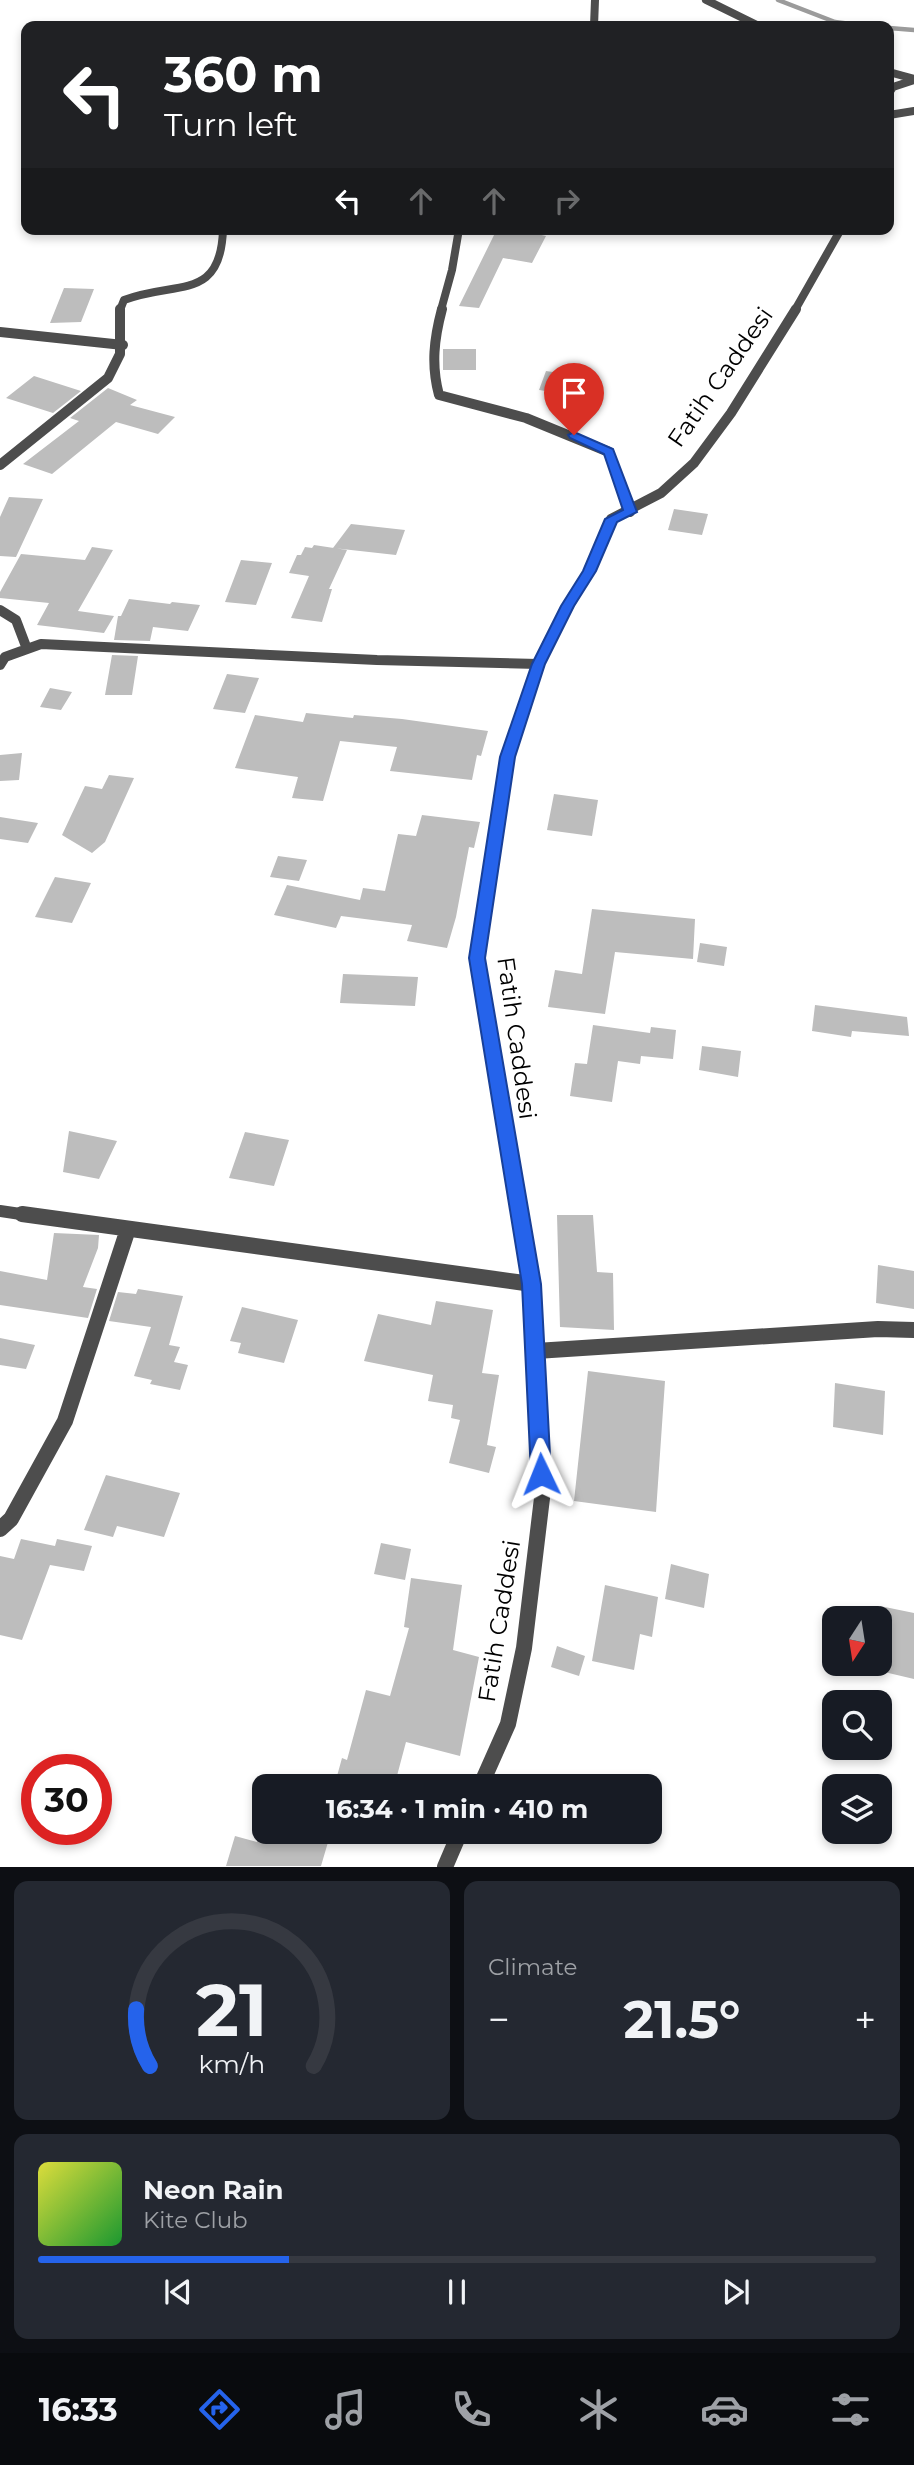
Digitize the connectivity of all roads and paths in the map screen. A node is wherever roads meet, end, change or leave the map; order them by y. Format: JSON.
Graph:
{"nodes":[{"id":1,"x":596,"y":0,"type":"edge"},
{"id":2,"x":706,"y":0,"type":"edge"},
{"id":3,"x":594,"y":21,"type":"edge"},
{"id":4,"x":749,"y":21,"type":"edge"},
{"id":5,"x":894,"y":74,"type":"edge"},
{"id":6,"x":914,"y":80,"type":"edge"},
{"id":7,"x":894,"y":87,"type":"edge"},
{"id":8,"x":914,"y":111,"type":"edge"},
{"id":9,"x":894,"y":114,"type":"edge"},
{"id":10,"x":224,"y":235,"type":"edge"},
{"id":11,"x":459,"y":235,"type":"edge"},
{"id":12,"x":838,"y":235,"type":"edge"},
{"id":13,"x":0,"y":332,"type":"edge"},
{"id":14,"x":123,"y":345,"type":"junction"},
{"id":15,"x":0,"y":465,"type":"edge"},
{"id":16,"x":630,"y":512,"type":"junction"},
{"id":17,"x":0,"y":610,"type":"edge"},
{"id":18,"x":27,"y":649,"type":"junction"},
{"id":19,"x":538,"y":664,"type":"junction"},
{"id":20,"x":0,"y":665,"type":"edge"},
{"id":21,"x":0,"y":1211,"type":"edge"},
{"id":22,"x":128,"y":1229,"type":"junction"},
{"id":23,"x":532,"y":1284,"type":"junction"},
{"id":24,"x":914,"y":1330,"type":"edge"},
{"id":25,"x":536,"y":1350,"type":"junction"},
{"id":26,"x":0,"y":1529,"type":"edge"},
{"id":27,"x":486,"y":1774,"type":"edge"},
{"id":28,"x":455,"y":1844,"type":"edge"},
{"id":29,"x":445,"y":1867,"type":"edge"}],
"edges":[{"from":1,"to":3,"type":"street"},
{"from":2,"to":4,"type":"street"},
{"from":5,"to":6,"type":"street"},
{"from":6,"to":7,"type":"street"},
{"from":8,"to":9,"type":"street"},
{"from":10,"to":14,"type":"street"},
{"from":11,"to":16,"type":"street"},
{"from":12,"to":16,"type":"street","name":"Fatih Caddesi"},
{"from":13,"to":14,"type":"street"},
{"from":14,"to":15,"type":"street"},
{"from":16,"to":19,"type":"street","name":"Fatih Caddesi"},
{"from":17,"to":18,"type":"street"},
{"from":18,"to":19,"type":"street"},
{"from":18,"to":20,"type":"street"},
{"from":19,"to":23,"type":"street","name":"Fatih Caddesi"},
{"from":21,"to":22,"type":"street"},
{"from":22,"to":23,"type":"street"},
{"from":22,"to":26,"type":"street"},
{"from":23,"to":25,"type":"street","name":"Fatih Caddesi"},
{"from":24,"to":25,"type":"street"},
{"from":25,"to":27,"type":"street","name":"Fatih Caddesi"},
{"from":28,"to":29,"type":"street"}]}
